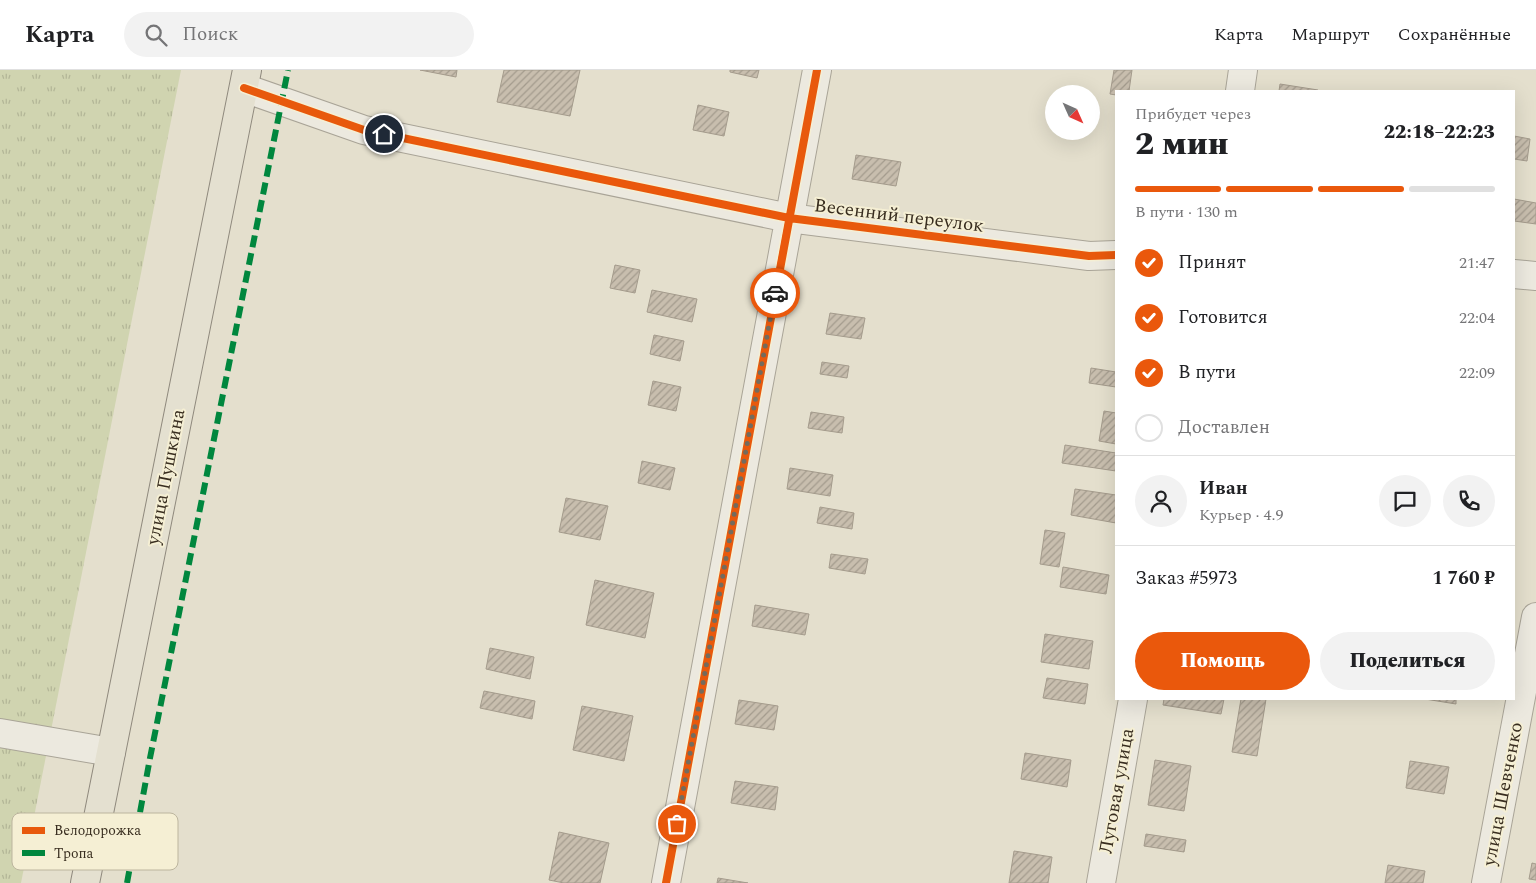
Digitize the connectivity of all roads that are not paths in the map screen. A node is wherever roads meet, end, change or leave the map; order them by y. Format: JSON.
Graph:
{"nodes":[{"id":1,"x":817,"y":70,"type":"edge"},
{"id":2,"x":1243,"y":70,"type":"edge"},
{"id":3,"x":246,"y":79,"type":"edge"},
{"id":4,"x":1240,"y":90,"type":"edge"},
{"id":5,"x":789,"y":218,"type":"junction"},
{"id":6,"x":1115,"y":255,"type":"edge"},
{"id":7,"x":1515,"y":274,"type":"edge"},
{"id":8,"x":1536,"y":276,"type":"edge"},
{"id":9,"x":1536,"y":617,"type":"edge"},
{"id":10,"x":1133,"y":700,"type":"edge"},
{"id":11,"x":0,"y":733,"type":"edge"},
{"id":12,"x":111,"y":752,"type":"junction"},
{"id":13,"x":99,"y":813,"type":"edge"},
{"id":14,"x":88,"y":870,"type":"edge"},
{"id":15,"x":85,"y":883,"type":"edge"},
{"id":16,"x":666,"y":883,"type":"edge"},
{"id":17,"x":1101,"y":883,"type":"edge"},
{"id":18,"x":1486,"y":883,"type":"edge"}],
"edges":[{"from":1,"to":5,"type":"street"},
{"from":2,"to":4,"type":"street"},
{"from":3,"to":5,"type":"street","name":"Весенний переулок"},
{"from":3,"to":12,"type":"main road","name":"улица Пушкина"},
{"from":5,"to":6,"type":"street","name":"Весенний переулок"},
{"from":5,"to":16,"type":"street"},
{"from":7,"to":8,"type":"street"},
{"from":9,"to":18,"type":"street","name":"улица Шевченко"},
{"from":10,"to":17,"type":"street","name":"Луговая улица"},
{"from":11,"to":12,"type":"street"},
{"from":12,"to":13,"type":"main road","name":"улица Пушкина"},
{"from":14,"to":15,"type":"main road","name":"улица Пушкина"}]}
